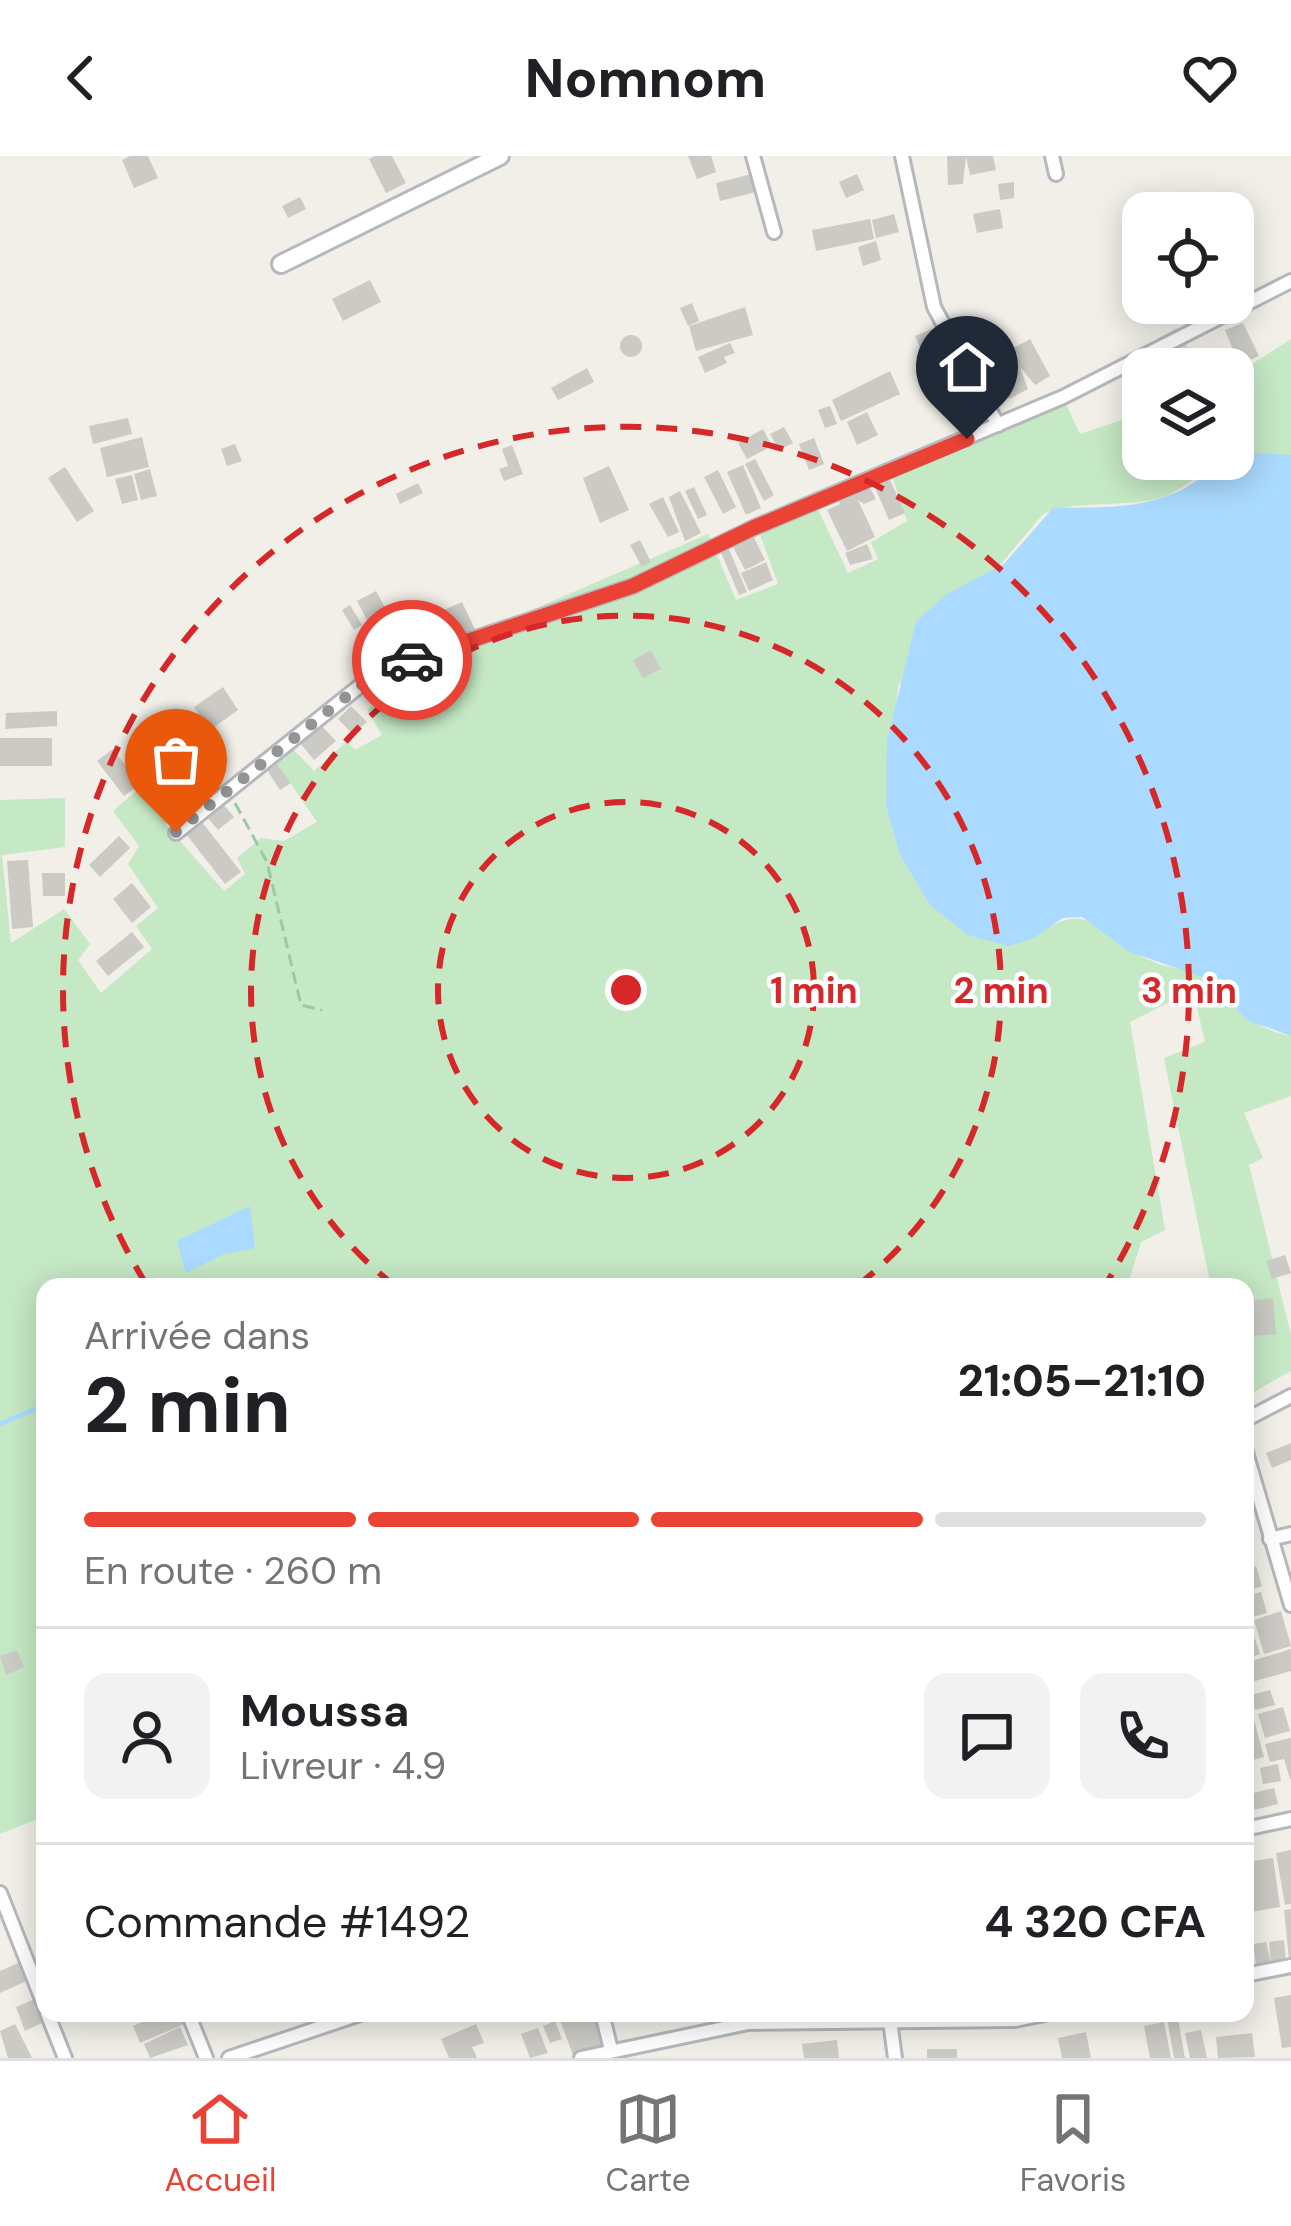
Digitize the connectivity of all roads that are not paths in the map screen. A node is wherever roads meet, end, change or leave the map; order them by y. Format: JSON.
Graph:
{"nodes":[{"id":1,"x":500,"y":156,"type":"edge"},
{"id":2,"x":753,"y":156,"type":"edge"},
{"id":3,"x":902,"y":156,"type":"edge"},
{"id":4,"x":1052,"y":156,"type":"edge"},
{"id":5,"x":1056,"y":175,"type":"dead end"},
{"id":6,"x":774,"y":232,"type":"dead end"},
{"id":7,"x":281,"y":264,"type":"dead end"},
{"id":8,"x":1291,"y":280,"type":"edge"},
{"id":9,"x":998,"y":425,"type":"junction"},
{"id":10,"x":176,"y":832,"type":"dead end"},
{"id":11,"x":1291,"y":1396,"type":"edge"},
{"id":12,"x":1254,"y":1415,"type":"edge"},
{"id":13,"x":1254,"y":1481,"type":"edge"},
{"id":14,"x":1291,"y":1534,"type":"edge"},
{"id":15,"x":1270,"y":1539,"type":"junction"},
{"id":16,"x":1291,"y":1605,"type":"edge"},
{"id":17,"x":1291,"y":1819,"type":"edge"},
{"id":18,"x":1254,"y":1826,"type":"edge"},
{"id":19,"x":0,"y":1893,"type":"edge"},
{"id":20,"x":1291,"y":1966,"type":"edge"},
{"id":21,"x":1254,"y":1973,"type":"edge"},
{"id":22,"x":36,"y":1985,"type":"edge"},
{"id":23,"x":51,"y":2022,"type":"edge"},
{"id":24,"x":192,"y":2022,"type":"edge"},
{"id":25,"x":336,"y":2022,"type":"edge"},
{"id":26,"x":604,"y":2022,"type":"edge"},
{"id":27,"x":730,"y":2022,"type":"edge"},
{"id":28,"x":891,"y":2022,"type":"edge"},
{"id":29,"x":611,"y":2050,"type":"junction"},
{"id":30,"x":65,"y":2058,"type":"edge"},
{"id":31,"x":206,"y":2058,"type":"edge"},
{"id":32,"x":229,"y":2058,"type":"edge"},
{"id":33,"x":581,"y":2058,"type":"edge"},
{"id":34,"x":895,"y":2058,"type":"edge"}],
"edges":[{"from":1,"to":7,"type":"street"},
{"from":2,"to":6,"type":"street"},
{"from":3,"to":9,"type":"street"},
{"from":4,"to":5,"type":"street"},
{"from":8,"to":9,"type":"street"},
{"from":9,"to":10,"type":"street"},
{"from":11,"to":12,"type":"street"},
{"from":13,"to":15,"type":"street"},
{"from":14,"to":15,"type":"street"},
{"from":15,"to":16,"type":"street"},
{"from":17,"to":18,"type":"street"},
{"from":19,"to":22,"type":"street"},
{"from":20,"to":21,"type":"street"},
{"from":23,"to":30,"type":"street"},
{"from":24,"to":31,"type":"street"},
{"from":25,"to":32,"type":"street"},
{"from":26,"to":29,"type":"street"},
{"from":27,"to":29,"type":"street"},
{"from":28,"to":34,"type":"street"},
{"from":29,"to":33,"type":"street"}]}
